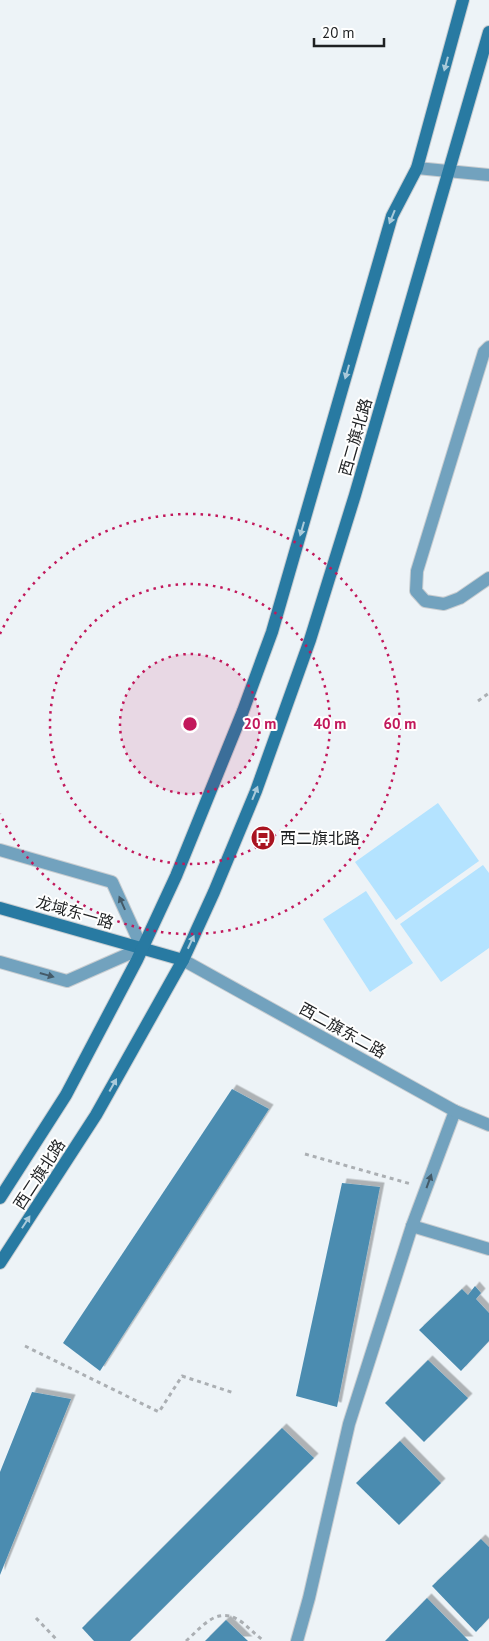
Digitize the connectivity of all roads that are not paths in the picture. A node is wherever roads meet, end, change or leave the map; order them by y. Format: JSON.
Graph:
{"nodes":[{"id":1,"x":463,"y":0,"type":"edge"},
{"id":2,"x":489,"y":32,"type":"edge"},
{"id":3,"x":417,"y":168,"type":"junction"},
{"id":4,"x":449,"y":171,"type":"junction"},
{"id":5,"x":489,"y":175,"type":"edge"},
{"id":6,"x":489,"y":347,"type":"edge"},
{"id":7,"x":489,"y":578,"type":"edge"},
{"id":8,"x":0,"y":850,"type":"edge"},
{"id":9,"x":0,"y":908,"type":"edge"},
{"id":10,"x":142,"y":948,"type":"junction"},
{"id":11,"x":183,"y":960,"type":"junction"},
{"id":12,"x":0,"y":962,"type":"edge"},
{"id":13,"x":455,"y":1111,"type":"junction"},
{"id":14,"x":489,"y":1125,"type":"edge"},
{"id":15,"x":0,"y":1198,"type":"edge"},
{"id":16,"x":412,"y":1226,"type":"junction"},
{"id":17,"x":489,"y":1249,"type":"edge"},
{"id":18,"x":0,"y":1263,"type":"edge"},
{"id":19,"x":297,"y":1641,"type":"edge"}],
"edges":[{"from":1,"to":3,"type":"main road","name":"西二旗北路","one_way":true},
{"from":2,"to":4,"type":"main road","name":"西二旗北路"},
{"from":3,"to":4,"type":"street"},
{"from":3,"to":10,"type":"main road","name":"西二旗北路","one_way":true},
{"from":4,"to":5,"type":"street"},
{"from":11,"to":4,"type":"main road","name":"西二旗北路","one_way":true},
{"from":6,"to":7,"type":"street"},
{"from":10,"to":8,"type":"street","one_way":true},
{"from":9,"to":10,"type":"main road","name":"龙域东一路"},
{"from":10,"to":11,"type":"main road","name":"龙域东一路"},
{"from":12,"to":10,"type":"street","one_way":true},
{"from":10,"to":15,"type":"main road","name":"西二旗北路"},
{"from":11,"to":13,"type":"street","name":"西二旗东二路"},
{"from":18,"to":11,"type":"main road","name":"西二旗北路","one_way":true},
{"from":13,"to":14,"type":"street","name":"西二旗东二路"},
{"from":16,"to":13,"type":"street","one_way":true},
{"from":16,"to":17,"type":"street"},
{"from":16,"to":19,"type":"street"}]}
